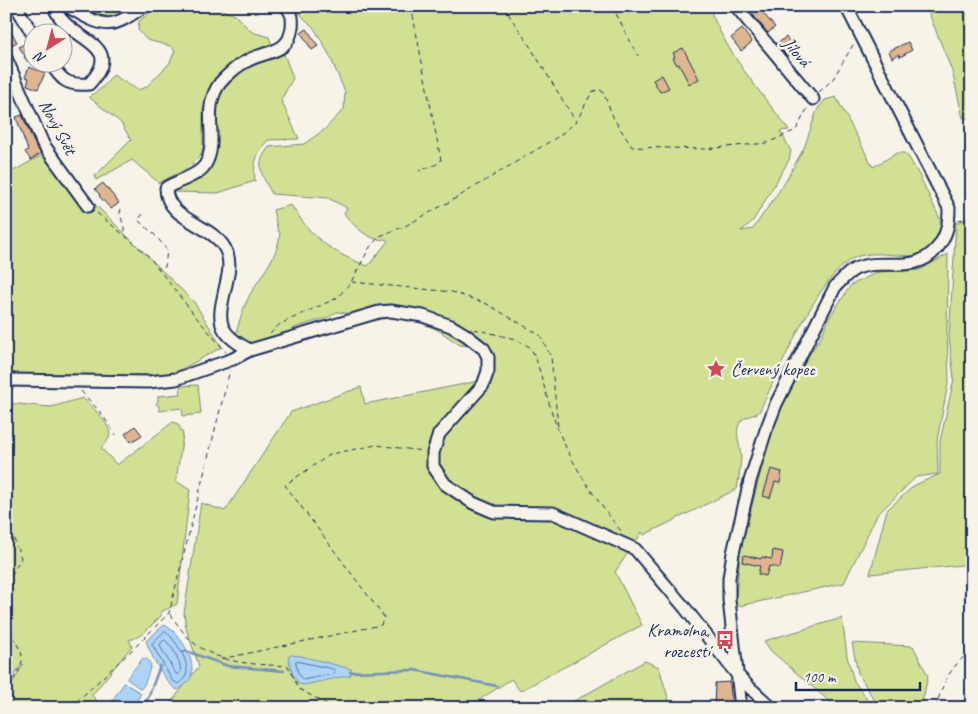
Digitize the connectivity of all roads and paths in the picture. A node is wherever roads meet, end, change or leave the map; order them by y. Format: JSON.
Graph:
{"nodes":[{"id":1,"x":16,"y":6,"type":"edge"},
{"id":2,"x":54,"y":6,"type":"edge"},
{"id":3,"x":70,"y":6,"type":"edge"},
{"id":4,"x":144,"y":6,"type":"edge"},
{"id":5,"x":286,"y":6,"type":"edge"},
{"id":6,"x":411,"y":6,"type":"edge"},
{"id":7,"x":503,"y":6,"type":"edge"},
{"id":8,"x":612,"y":6,"type":"edge"},
{"id":9,"x":743,"y":6,"type":"edge"},
{"id":10,"x":846,"y":6,"type":"edge"},
{"id":11,"x":25,"y":22,"type":"edge"},
{"id":12,"x":63,"y":22,"type":"edge"},
{"id":13,"x":72,"y":30,"type":"edge"},
{"id":14,"x":860,"y":34,"type":"junction"},
{"id":15,"x":638,"y":56,"type":"dead end"},
{"id":16,"x":6,"y":58,"type":"edge"},
{"id":17,"x":56,"y":72,"type":"edge"},
{"id":18,"x":813,"y":99,"type":"junction"},
{"id":19,"x":576,"y":122,"type":"junction"},
{"id":20,"x":418,"y":171,"type":"dead end"},
{"id":21,"x":88,"y":206,"type":"joint"},
{"id":22,"x":121,"y":209,"type":"dead end"},
{"id":23,"x":143,"y":214,"type":"dead end"},
{"id":24,"x":972,"y":218,"type":"edge"},
{"id":25,"x":949,"y":221,"type":"junction"},
{"id":26,"x":123,"y":234,"type":"junction"},
{"id":27,"x":158,"y":268,"type":"junction"},
{"id":28,"x":351,"y":282,"type":"junction"},
{"id":29,"x":471,"y":328,"type":"dead end"},
{"id":30,"x":263,"y":346,"type":"junction"},
{"id":31,"x":250,"y":350,"type":"junction"},
{"id":32,"x":233,"y":359,"type":"junction"},
{"id":33,"x":6,"y":380,"type":"edge"},
{"id":34,"x":78,"y":381,"type":"junction"},
{"id":35,"x":559,"y":430,"type":"junction"},
{"id":36,"x":116,"y":435,"type":"dead end"},
{"id":37,"x":433,"y":453,"type":"junction"},
{"id":38,"x":6,"y":533,"type":"edge"},
{"id":39,"x":624,"y":534,"type":"dead end"},
{"id":40,"x":6,"y":585,"type":"edge"},
{"id":41,"x":169,"y":613,"type":"junction"},
{"id":42,"x":6,"y":629,"type":"edge"},
{"id":43,"x":972,"y":651,"type":"edge"},
{"id":44,"x":221,"y":659,"type":"junction"},
{"id":45,"x":735,"y":672,"type":"junction"},
{"id":46,"x":6,"y":690,"type":"edge"},
{"id":47,"x":70,"y":708,"type":"edge"},
{"id":48,"x":334,"y":708,"type":"edge"},
{"id":49,"x":741,"y":708,"type":"edge"},
{"id":50,"x":772,"y":708,"type":"edge"},
{"id":51,"x":936,"y":708,"type":"edge"}],
"edges":[{"from":1,"to":11,"type":"street"},
{"from":2,"to":12,"type":"street"},
{"from":3,"to":4,"type":"street"},
{"from":5,"to":31,"type":"street"},
{"from":6,"to":20,"type":"path"},
{"from":7,"to":19,"type":"path"},
{"from":8,"to":15,"type":"path"},
{"from":9,"to":18,"type":"street","name":"Jílová"},
{"from":10,"to":14,"type":"street"},
{"from":13,"to":17,"type":"street"},
{"from":14,"to":18,"type":"path"},
{"from":14,"to":25,"type":"street"},
{"from":16,"to":21,"type":"street","name":"Nový Svět"},
{"from":18,"to":19,"type":"path"},
{"from":19,"to":28,"type":"path"},
{"from":21,"to":26,"type":"path"},
{"from":22,"to":26,"type":"path"},
{"from":23,"to":27,"type":"path"},
{"from":24,"to":25,"type":"path"},
{"from":25,"to":45,"type":"street"},
{"from":26,"to":27,"type":"path"},
{"from":27,"to":32,"type":"path"},
{"from":28,"to":30,"type":"path"},
{"from":28,"to":35,"type":"path"},
{"from":29,"to":35,"type":"path"},
{"from":30,"to":31,"type":"street"},
{"from":30,"to":37,"type":"street"},
{"from":31,"to":32,"type":"street"},
{"from":32,"to":34,"type":"street"},
{"from":32,"to":41,"type":"path"},
{"from":33,"to":34,"type":"street"},
{"from":34,"to":36,"type":"path"},
{"from":35,"to":39,"type":"path"},
{"from":37,"to":44,"type":"path"},
{"from":37,"to":45,"type":"street"},
{"from":38,"to":40,"type":"path"},
{"from":41,"to":44,"type":"path"},
{"from":41,"to":47,"type":"path"},
{"from":42,"to":46,"type":"path"},
{"from":43,"to":51,"type":"path"},
{"from":44,"to":48,"type":"path"},
{"from":45,"to":49,"type":"street"},
{"from":45,"to":50,"type":"street"}]}
